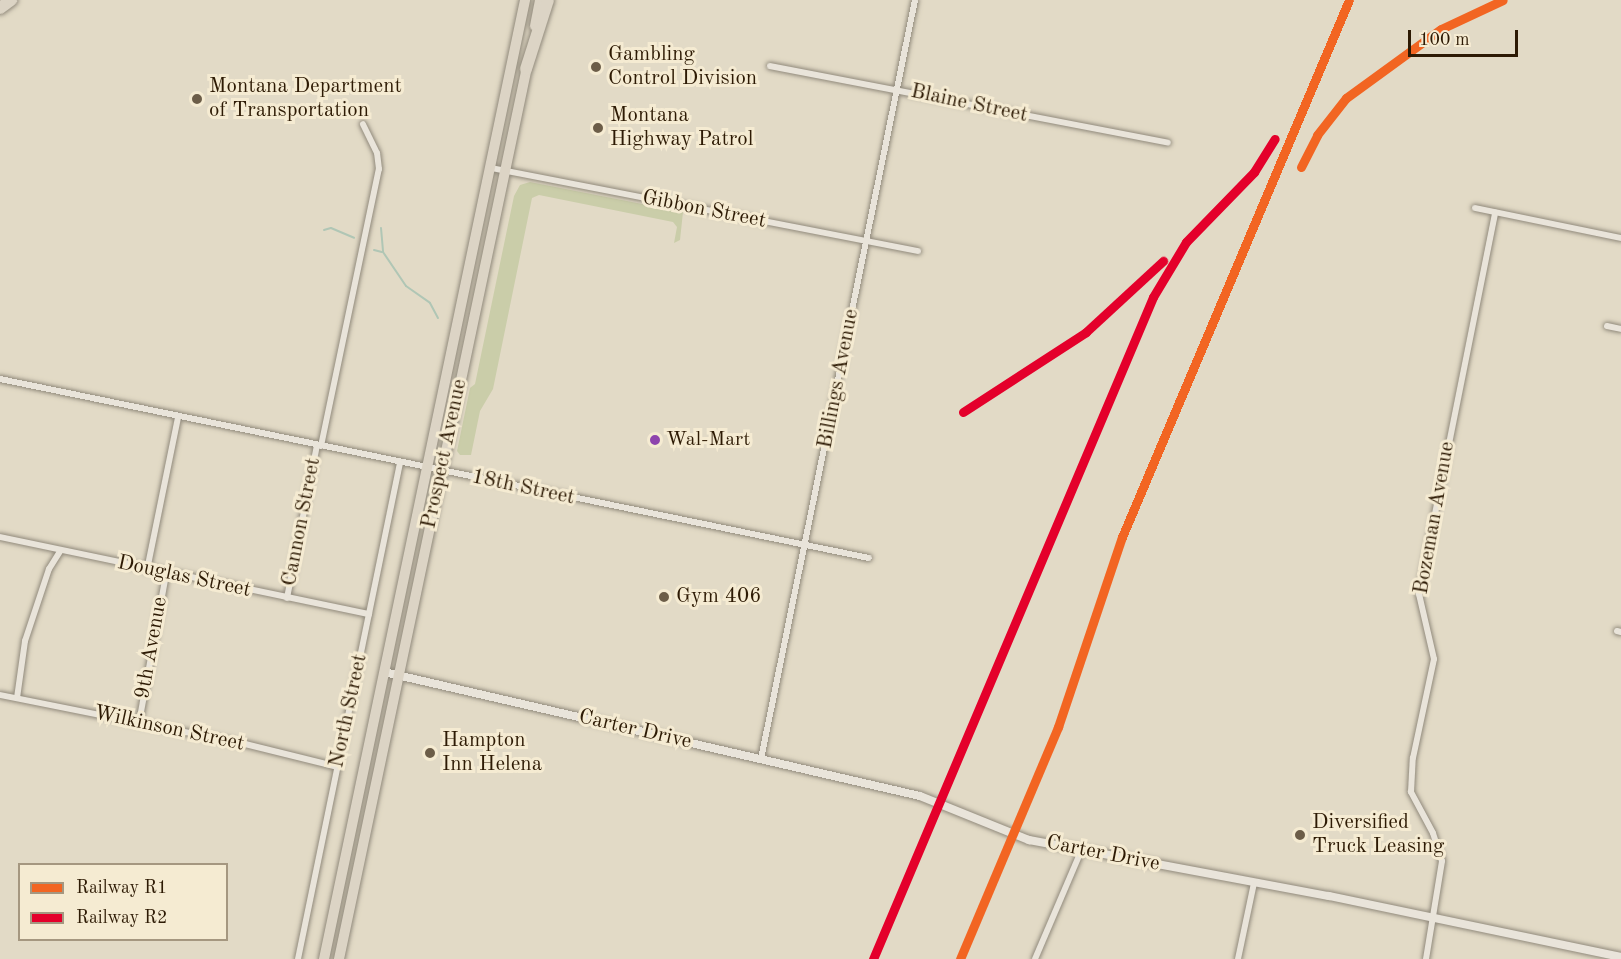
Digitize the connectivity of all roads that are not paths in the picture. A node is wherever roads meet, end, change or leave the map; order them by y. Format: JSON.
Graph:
{"nodes":[{"id":1,"x":11,"y":0,"type":"edge"},
{"id":2,"x":525,"y":0,"type":"edge"},
{"id":3,"x":540,"y":0,"type":"edge"},
{"id":4,"x":548,"y":0,"type":"edge"},
{"id":5,"x":915,"y":0,"type":"edge"},
{"id":6,"x":0,"y":8,"type":"edge"},
{"id":7,"x":770,"y":66,"type":"dead end"},
{"id":8,"x":526,"y":69,"type":"junction"},
{"id":9,"x":897,"y":89,"type":"junction"},
{"id":10,"x":363,"y":124,"type":"dead end"},
{"id":11,"x":1168,"y":144,"type":"dead end"},
{"id":12,"x":491,"y":168,"type":"junction"},
{"id":13,"x":506,"y":171,"type":"junction"},
{"id":14,"x":1475,"y":208,"type":"dead end"},
{"id":15,"x":1495,"y":212,"type":"junction"},
{"id":16,"x":1621,"y":238,"type":"edge"},
{"id":17,"x":867,"y":241,"type":"junction"},
{"id":18,"x":918,"y":251,"type":"dead end"},
{"id":19,"x":1607,"y":326,"type":"dead end"},
{"id":20,"x":1621,"y":329,"type":"edge"},
{"id":21,"x":0,"y":379,"type":"edge"},
{"id":22,"x":178,"y":417,"type":"junction"},
{"id":23,"x":319,"y":446,"type":"junction"},
{"id":24,"x":400,"y":463,"type":"junction"},
{"id":25,"x":427,"y":468,"type":"junction"},
{"id":26,"x":441,"y":471,"type":"junction"},
{"id":27,"x":0,"y":537,"type":"edge"},
{"id":28,"x":805,"y":546,"type":"junction"},
{"id":29,"x":61,"y":550,"type":"junction"},
{"id":30,"x":869,"y":558,"type":"dead end"},
{"id":31,"x":147,"y":570,"type":"junction"},
{"id":32,"x":166,"y":574,"type":"junction"},
{"id":33,"x":287,"y":598,"type":"junction"},
{"id":34,"x":369,"y":614,"type":"junction"},
{"id":35,"x":384,"y":672,"type":"junction"},
{"id":36,"x":398,"y":676,"type":"junction"},
{"id":37,"x":0,"y":694,"type":"edge"},
{"id":38,"x":16,"y":698,"type":"junction"},
{"id":39,"x":139,"y":723,"type":"junction"},
{"id":40,"x":761,"y":759,"type":"junction"},
{"id":41,"x":338,"y":767,"type":"junction"},
{"id":42,"x":1082,"y":849,"type":"junction"},
{"id":43,"x":1254,"y":883,"type":"junction"},
{"id":44,"x":1433,"y":918,"type":"junction"},
{"id":45,"x":1621,"y":957,"type":"edge"},
{"id":46,"x":298,"y":959,"type":"edge"},
{"id":47,"x":324,"y":959,"type":"edge"},
{"id":48,"x":339,"y":959,"type":"edge"},
{"id":49,"x":1035,"y":959,"type":"edge"},
{"id":50,"x":1238,"y":959,"type":"edge"},
{"id":51,"x":1426,"y":959,"type":"edge"}],
"edges":[{"from":1,"to":6,"type":"highway"},
{"from":2,"to":12,"type":"highway","name":"Prospect Avenue"},
{"from":3,"to":8,"type":"highway","name":"Prospect Avenue"},
{"from":4,"to":8,"type":"highway"},
{"from":5,"to":9,"type":"street","name":"Billings Avenue"},
{"from":7,"to":9,"type":"street","name":"Blaine Street"},
{"from":8,"to":13,"type":"highway","name":"Prospect Avenue"},
{"from":9,"to":11,"type":"street","name":"Blaine Street"},
{"from":9,"to":17,"type":"street","name":"Billings Avenue"},
{"from":10,"to":23,"type":"street","name":"Cannon Street"},
{"from":12,"to":13,"type":"street","name":"Gibbon Street"},
{"from":12,"to":25,"type":"highway","name":"Prospect Avenue"},
{"from":13,"to":17,"type":"street","name":"Gibbon Street"},
{"from":13,"to":26,"type":"highway","name":"Prospect Avenue"},
{"from":14,"to":15,"type":"street"},
{"from":15,"to":16,"type":"street"},
{"from":15,"to":44,"type":"street","name":"Bozeman Avenue"},
{"from":17,"to":18,"type":"street","name":"Gibbon Street"},
{"from":17,"to":28,"type":"street","name":"Billings Avenue"},
{"from":19,"to":20,"type":"street"},
{"from":21,"to":22,"type":"street","name":"18th Street"},
{"from":22,"to":23,"type":"street","name":"18th Street"},
{"from":22,"to":31,"type":"street"},
{"from":23,"to":24,"type":"street","name":"18th Street"},
{"from":23,"to":33,"type":"street","name":"Cannon Street"},
{"from":24,"to":25,"type":"street","name":"18th Street"},
{"from":24,"to":34,"type":"street","name":"North Street"},
{"from":25,"to":26,"type":"street","name":"18th Street"},
{"from":25,"to":35,"type":"highway","name":"Prospect Avenue"},
{"from":26,"to":28,"type":"street","name":"18th Street"},
{"from":26,"to":36,"type":"highway","name":"Prospect Avenue"},
{"from":27,"to":29,"type":"street","name":"Douglas Street"},
{"from":28,"to":30,"type":"street","name":"18th Street"},
{"from":28,"to":40,"type":"street","name":"Billings Avenue"},
{"from":29,"to":31,"type":"street","name":"Douglas Street"},
{"from":29,"to":38,"type":"street"},
{"from":31,"to":32,"type":"street","name":"Douglas Street"},
{"from":32,"to":33,"type":"street","name":"Douglas Street"},
{"from":32,"to":39,"type":"street","name":"9th Avenue"},
{"from":33,"to":34,"type":"street","name":"Douglas Street"},
{"from":34,"to":41,"type":"street","name":"North Street"},
{"from":35,"to":36,"type":"street","name":"Carter Drive"},
{"from":35,"to":47,"type":"highway","name":"Prospect Avenue"},
{"from":36,"to":40,"type":"street","name":"Carter Drive"},
{"from":36,"to":48,"type":"highway","name":"Prospect Avenue"},
{"from":37,"to":38,"type":"street","name":"Wilkinson Street"},
{"from":38,"to":39,"type":"street","name":"Wilkinson Street"},
{"from":39,"to":41,"type":"street","name":"Wilkinson Street"},
{"from":40,"to":42,"type":"street","name":"Carter Drive"},
{"from":41,"to":46,"type":"street","name":"North Street"},
{"from":42,"to":43,"type":"street","name":"Carter Drive"},
{"from":42,"to":49,"type":"street"},
{"from":43,"to":44,"type":"street","name":"Carter Drive"},
{"from":43,"to":50,"type":"street"},
{"from":44,"to":45,"type":"street","name":"Carter Drive"},
{"from":44,"to":51,"type":"street","name":"Bozeman Avenue"}]}
